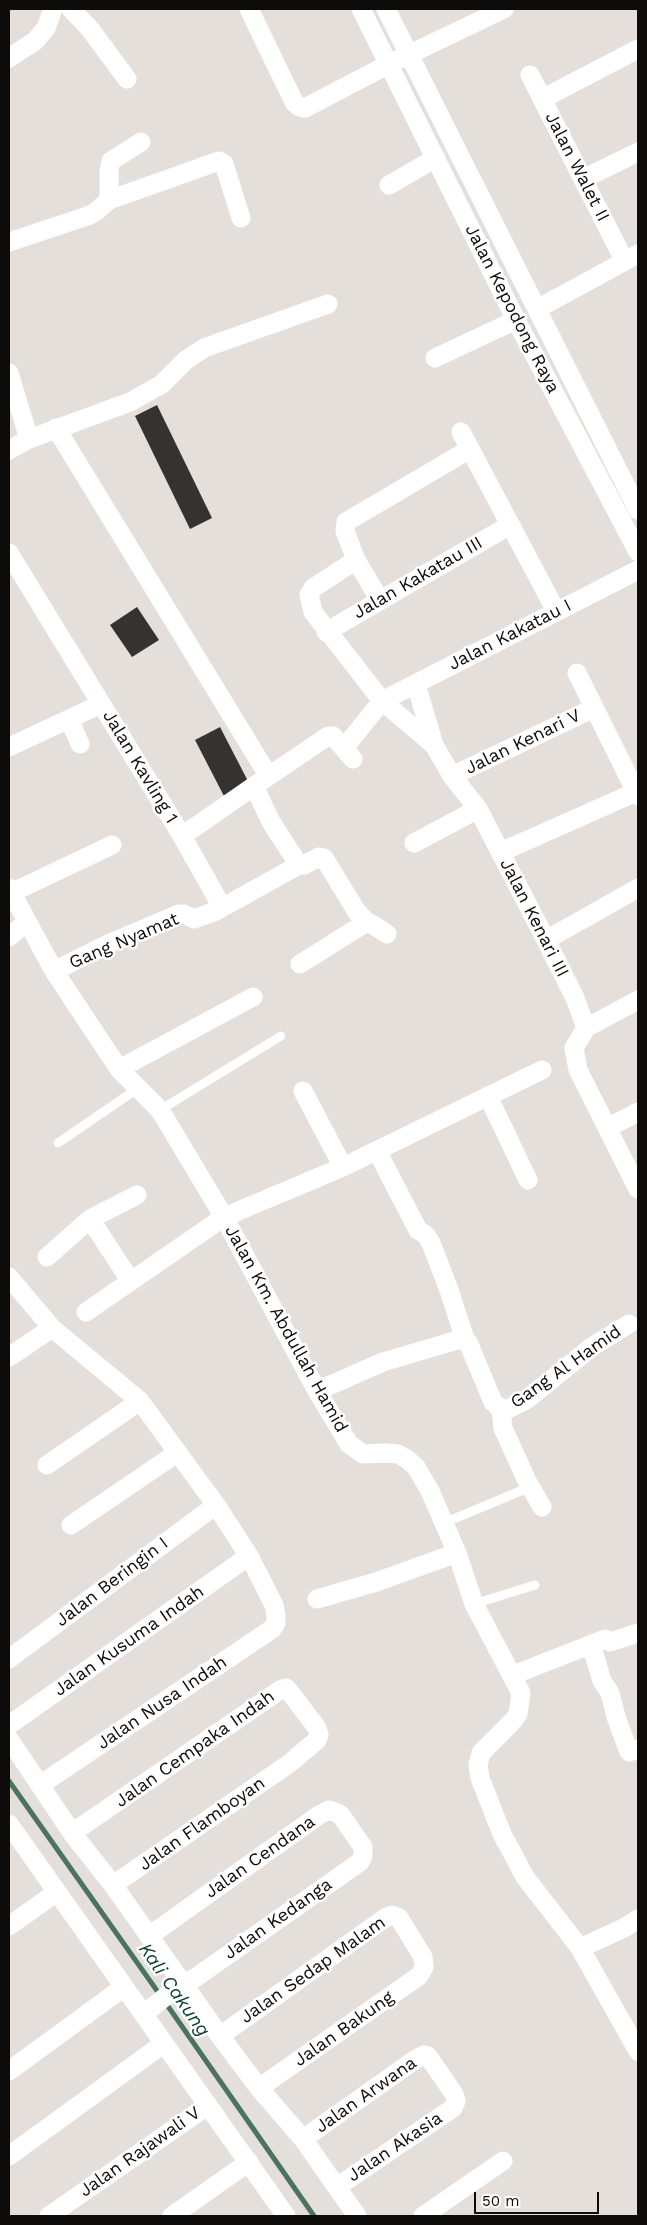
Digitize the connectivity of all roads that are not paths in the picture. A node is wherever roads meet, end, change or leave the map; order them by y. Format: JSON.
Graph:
{"nodes":[{"id":1,"x":53,"y":9,"type":"edge"},
{"id":2,"x":71,"y":9,"type":"edge"},
{"id":3,"x":233,"y":9,"type":"edge"},
{"id":4,"x":249,"y":9,"type":"edge"},
{"id":5,"x":361,"y":9,"type":"edge"},
{"id":6,"x":386,"y":9,"type":"edge"},
{"id":7,"x":502,"y":9,"type":"edge"},
{"id":8,"x":262,"y":36,"type":"junction"},
{"id":9,"x":638,"y":49,"type":"edge"},
{"id":10,"x":409,"y":54,"type":"junction"},
{"id":11,"x":9,"y":58,"type":"edge"},
{"id":12,"x":389,"y":64,"type":"junction"},
{"id":13,"x":530,"y":75,"type":"dead end"},
{"id":14,"x":127,"y":79,"type":"dead end"},
{"id":15,"x":542,"y":99,"type":"junction"},
{"id":16,"x":141,"y":142,"type":"dead end"},
{"id":17,"x":638,"y":152,"type":"edge"},
{"id":18,"x":436,"y":158,"type":"junction"},
{"id":19,"x":583,"y":179,"type":"junction"},
{"id":20,"x":389,"y":185,"type":"dead end"},
{"id":21,"x":109,"y":200,"type":"junction"},
{"id":22,"x":241,"y":218,"type":"dead end"},
{"id":23,"x":9,"y":242,"type":"edge"},
{"id":24,"x":631,"y":257,"type":"edge"},
{"id":25,"x":328,"y":304,"type":"dead end"},
{"id":26,"x":537,"y":309,"type":"junction"},
{"id":27,"x":516,"y":320,"type":"junction"},
{"id":28,"x":435,"y":358,"type":"dead end"},
{"id":29,"x":9,"y":373,"type":"edge"},
{"id":30,"x":56,"y":428,"type":"junction"},
{"id":31,"x":461,"y":432,"type":"dead end"},
{"id":32,"x":28,"y":439,"type":"junction"},
{"id":33,"x":470,"y":449,"type":"junction"},
{"id":34,"x":9,"y":450,"type":"edge"},
{"id":35,"x":638,"y":510,"type":"edge"},
{"id":36,"x":510,"y":525,"type":"junction"},
{"id":37,"x":638,"y":552,"type":"edge"},
{"id":38,"x":9,"y":553,"type":"edge"},
{"id":39,"x":356,"y":560,"type":"junction"},
{"id":40,"x":638,"y":570,"type":"edge"},
{"id":41,"x":380,"y":600,"type":"junction"},
{"id":42,"x":556,"y":611,"type":"junction"},
{"id":43,"x":326,"y":632,"type":"junction"},
{"id":44,"x":577,"y":673,"type":"dead end"},
{"id":45,"x":416,"y":684,"type":"junction"},
{"id":46,"x":382,"y":701,"type":"junction"},
{"id":47,"x":101,"y":704,"type":"junction"},
{"id":48,"x":594,"y":708,"type":"junction"},
{"id":49,"x":69,"y":719,"type":"junction"},
{"id":50,"x":80,"y":744,"type":"dead end"},
{"id":51,"x":434,"y":744,"type":"junction"},
{"id":52,"x":9,"y":746,"type":"edge"},
{"id":53,"x":452,"y":776,"type":"junction"},
{"id":54,"x":261,"y":780,"type":"junction"},
{"id":55,"x":637,"y":794,"type":"edge"},
{"id":56,"x":478,"y":809,"type":"junction"},
{"id":57,"x":182,"y":836,"type":"junction"},
{"id":58,"x":414,"y":843,"type":"dead end"},
{"id":59,"x":112,"y":845,"type":"dead end"},
{"id":60,"x":501,"y":852,"type":"junction"},
{"id":61,"x":299,"y":865,"type":"junction"},
{"id":62,"x":638,"y":888,"type":"edge"},
{"id":63,"x":10,"y":890,"type":"edge"},
{"id":64,"x":222,"y":907,"type":"junction"},
{"id":65,"x":27,"y":922,"type":"junction"},
{"id":66,"x":366,"y":922,"type":"junction"},
{"id":67,"x":387,"y":934,"type":"dead end"},
{"id":68,"x":9,"y":937,"type":"edge"},
{"id":69,"x":546,"y":940,"type":"junction"},
{"id":70,"x":300,"y":964,"type":"dead end"},
{"id":71,"x":54,"y":971,"type":"junction"},
{"id":72,"x":253,"y":997,"type":"dead end"},
{"id":73,"x":638,"y":1000,"type":"edge"},
{"id":74,"x":586,"y":1028,"type":"junction"},
{"id":75,"x":281,"y":1036,"type":"dead end"},
{"id":76,"x":119,"y":1069,"type":"junction"},
{"id":77,"x":542,"y":1070,"type":"dead end"},
{"id":78,"x":137,"y":1089,"type":"junction"},
{"id":79,"x":303,"y":1091,"type":"dead end"},
{"id":80,"x":488,"y":1096,"type":"junction"},
{"id":81,"x":160,"y":1110,"type":"junction"},
{"id":82,"x":638,"y":1112,"type":"edge"},
{"id":83,"x":607,"y":1128,"type":"junction"},
{"id":84,"x":58,"y":1143,"type":"dead end"},
{"id":85,"x":377,"y":1151,"type":"junction"},
{"id":86,"x":343,"y":1168,"type":"junction"},
{"id":87,"x":528,"y":1180,"type":"dead end"},
{"id":88,"x":638,"y":1190,"type":"edge"},
{"id":89,"x":137,"y":1195,"type":"dead end"},
{"id":90,"x":224,"y":1217,"type":"junction"},
{"id":91,"x":90,"y":1219,"type":"junction"},
{"id":92,"x":47,"y":1257,"type":"dead end"},
{"id":93,"x":9,"y":1277,"type":"edge"},
{"id":94,"x":130,"y":1280,"type":"junction"},
{"id":95,"x":86,"y":1312,"type":"dead end"},
{"id":96,"x":629,"y":1324,"type":"dead end"},
{"id":97,"x":52,"y":1328,"type":"junction"},
{"id":98,"x":465,"y":1339,"type":"junction"},
{"id":99,"x":9,"y":1357,"type":"edge"},
{"id":100,"x":317,"y":1391,"type":"junction"},
{"id":101,"x":140,"y":1401,"type":"junction"},
{"id":102,"x":502,"y":1409,"type":"junction"},
{"id":103,"x":177,"y":1453,"type":"junction"},
{"id":104,"x":47,"y":1465,"type":"dead end"},
{"id":105,"x":530,"y":1487,"type":"junction"},
{"id":106,"x":216,"y":1505,"type":"junction"},
{"id":107,"x":542,"y":1507,"type":"dead end"},
{"id":108,"x":444,"y":1523,"type":"junction"},
{"id":109,"x":71,"y":1526,"type":"dead end"},
{"id":110,"x":457,"y":1554,"type":"junction"},
{"id":111,"x":249,"y":1556,"type":"junction"},
{"id":112,"x":535,"y":1585,"type":"dead end"},
{"id":113,"x":317,"y":1599,"type":"dead end"},
{"id":114,"x":474,"y":1604,"type":"junction"},
{"id":115,"x":638,"y":1633,"type":"edge"},
{"id":116,"x":591,"y":1644,"type":"junction"},
{"id":117,"x":9,"y":1659,"type":"edge"},
{"id":118,"x":513,"y":1676,"type":"junction"},
{"id":119,"x":9,"y":1725,"type":"edge"},
{"id":120,"x":9,"y":1739,"type":"edge"},
{"id":121,"x":638,"y":1749,"type":"edge"},
{"id":122,"x":290,"y":1763,"type":"joint"},
{"id":123,"x":40,"y":1785,"type":"junction"},
{"id":124,"x":72,"y":1833,"type":"junction"},
{"id":125,"x":12,"y":1834,"type":"edge"},
{"id":126,"x":363,"y":1847,"type":"joint"},
{"id":127,"x":113,"y":1885,"type":"junction"},
{"id":128,"x":57,"y":1892,"type":"junction"},
{"id":129,"x":638,"y":1919,"type":"edge"},
{"id":130,"x":9,"y":1926,"type":"edge"},
{"id":131,"x":149,"y":1936,"type":"junction"},
{"id":132,"x":580,"y":1948,"type":"junction"},
{"id":133,"x":424,"y":1967,"type":"joint"},
{"id":134,"x":180,"y":1986,"type":"junction"},
{"id":135,"x":124,"y":1987,"type":"junction"},
{"id":136,"x":148,"y":2010,"type":"junction"},
{"id":137,"x":630,"y":2019,"type":"edge"},
{"id":138,"x":225,"y":2032,"type":"junction"},
{"id":139,"x":163,"y":2044,"type":"junction"},
{"id":140,"x":638,"y":2051,"type":"edge"},
{"id":141,"x":9,"y":2071,"type":"edge"},
{"id":142,"x":259,"y":2088,"type":"junction"},
{"id":143,"x":207,"y":2106,"type":"junction"},
{"id":144,"x":453,"y":2108,"type":"joint"},
{"id":145,"x":303,"y":2139,"type":"junction"},
{"id":146,"x":9,"y":2156,"type":"edge"},
{"id":147,"x":503,"y":2161,"type":"dead end"},
{"id":148,"x":249,"y":2162,"type":"junction"},
{"id":149,"x":337,"y":2187,"type":"junction"},
{"id":150,"x":49,"y":2216,"type":"edge"},
{"id":151,"x":172,"y":2216,"type":"edge"},
{"id":152,"x":286,"y":2216,"type":"edge"},
{"id":153,"x":357,"y":2216,"type":"edge"},
{"id":154,"x":423,"y":2216,"type":"edge"}],
"edges":[{"from":1,"to":11,"type":"street"},
{"from":2,"to":14,"type":"street"},
{"from":3,"to":8,"type":"street"},
{"from":4,"to":8,"type":"street"},
{"from":5,"to":12,"type":"street","name":"Jalan Kepodong Raya"},
{"from":6,"to":10,"type":"street","name":"Jalan Kepodong Raya"},
{"from":7,"to":10,"type":"street"},
{"from":8,"to":12,"type":"street"},
{"from":9,"to":15,"type":"street"},
{"from":10,"to":12,"type":"street"},
{"from":10,"to":26,"type":"street","name":"Jalan Kepodong Raya"},
{"from":12,"to":18,"type":"street","name":"Jalan Kepodong Raya"},
{"from":13,"to":15,"type":"street","name":"Jalan Walet II"},
{"from":15,"to":19,"type":"street","name":"Jalan Walet II"},
{"from":16,"to":21,"type":"street"},
{"from":17,"to":19,"type":"street"},
{"from":18,"to":20,"type":"street"},
{"from":18,"to":27,"type":"street","name":"Jalan Kepodong Raya"},
{"from":19,"to":24,"type":"street","name":"Jalan Walet II"},
{"from":21,"to":22,"type":"street"},
{"from":21,"to":23,"type":"street"},
{"from":24,"to":26,"type":"street"},
{"from":25,"to":30,"type":"street"},
{"from":26,"to":35,"type":"street","name":"Jalan Kepodong Raya"},
{"from":27,"to":28,"type":"street"},
{"from":27,"to":37,"type":"street","name":"Jalan Kepodong Raya"},
{"from":29,"to":32,"type":"street"},
{"from":30,"to":32,"type":"street"},
{"from":30,"to":54,"type":"street"},
{"from":31,"to":33,"type":"street"},
{"from":32,"to":34,"type":"street"},
{"from":33,"to":36,"type":"street"},
{"from":33,"to":39,"type":"street"},
{"from":36,"to":41,"type":"street","name":"Jalan Kakatau III"},
{"from":36,"to":42,"type":"street"},
{"from":38,"to":47,"type":"street","name":"Jalan Kavling 1"},
{"from":39,"to":41,"type":"street"},
{"from":39,"to":43,"type":"street","name":"Jalan Kenari III"},
{"from":40,"to":42,"type":"street","name":"Jalan Kakatau I"},
{"from":41,"to":43,"type":"street","name":"Jalan Kakatau III"},
{"from":42,"to":45,"type":"street","name":"Jalan Kakatau I"},
{"from":43,"to":46,"type":"street","name":"Jalan Kenari III"},
{"from":44,"to":48,"type":"street"},
{"from":45,"to":46,"type":"street","name":"Jalan Kakatau I"},
{"from":45,"to":51,"type":"street","name":"Jalan Kenari III"},
{"from":46,"to":51,"type":"street","name":"Jalan Kenari III"},
{"from":46,"to":54,"type":"street"},
{"from":47,"to":49,"type":"street"},
{"from":47,"to":57,"type":"street","name":"Jalan Kavling 1"},
{"from":48,"to":53,"type":"street","name":"Jalan Kenari V"},
{"from":48,"to":55,"type":"street"},
{"from":49,"to":50,"type":"street"},
{"from":49,"to":52,"type":"street"},
{"from":51,"to":53,"type":"street","name":"Jalan Kenari III"},
{"from":53,"to":56,"type":"street","name":"Jalan Kenari III"},
{"from":54,"to":57,"type":"street"},
{"from":54,"to":61,"type":"street"},
{"from":55,"to":60,"type":"street"},
{"from":56,"to":58,"type":"street"},
{"from":56,"to":60,"type":"street","name":"Jalan Kenari III"},
{"from":57,"to":64,"type":"street","name":"Jalan Kavling 1"},
{"from":59,"to":63,"type":"street"},
{"from":60,"to":69,"type":"street","name":"Jalan Kenari III"},
{"from":61,"to":64,"type":"street"},
{"from":61,"to":66,"type":"street"},
{"from":62,"to":69,"type":"street"},
{"from":63,"to":65,"type":"street","name":"Jalan Km. Abdullah Hamid"},
{"from":64,"to":71,"type":"street","name":"Gang Nyamat"},
{"from":65,"to":68,"type":"street"},
{"from":65,"to":71,"type":"street","name":"Jalan Km. Abdullah Hamid"},
{"from":66,"to":67,"type":"street"},
{"from":66,"to":70,"type":"street"},
{"from":69,"to":74,"type":"street","name":"Jalan Kenari III"},
{"from":71,"to":76,"type":"street","name":"Jalan Km. Abdullah Hamid"},
{"from":72,"to":76,"type":"street"},
{"from":73,"to":74,"type":"street"},
{"from":74,"to":83,"type":"street"},
{"from":75,"to":81,"type":"lane"},
{"from":76,"to":78,"type":"street","name":"Jalan Km. Abdullah Hamid"},
{"from":77,"to":80,"type":"street"},
{"from":78,"to":81,"type":"street","name":"Jalan Km. Abdullah Hamid"},
{"from":78,"to":84,"type":"lane"},
{"from":79,"to":86,"type":"street"},
{"from":80,"to":85,"type":"street"},
{"from":80,"to":87,"type":"street"},
{"from":81,"to":90,"type":"street","name":"Jalan Km. Abdullah Hamid"},
{"from":82,"to":83,"type":"street"},
{"from":83,"to":88,"type":"street"},
{"from":85,"to":86,"type":"street"},
{"from":85,"to":98,"type":"street","name":"Gang Al Hamid"},
{"from":86,"to":90,"type":"street"},
{"from":89,"to":91,"type":"street"},
{"from":90,"to":94,"type":"street"},
{"from":90,"to":100,"type":"street","name":"Jalan Km. Abdullah Hamid"},
{"from":91,"to":92,"type":"street"},
{"from":91,"to":94,"type":"street"},
{"from":93,"to":97,"type":"street"},
{"from":94,"to":95,"type":"street"},
{"from":96,"to":102,"type":"street","name":"Gang Al Hamid"},
{"from":97,"to":99,"type":"street"},
{"from":97,"to":101,"type":"street"},
{"from":98,"to":100,"type":"street"},
{"from":98,"to":102,"type":"street","name":"Gang Al Hamid"},
{"from":100,"to":108,"type":"street","name":"Jalan Km. Abdullah Hamid"},
{"from":101,"to":103,"type":"street"},
{"from":101,"to":104,"type":"street"},
{"from":102,"to":105,"type":"street"},
{"from":103,"to":106,"type":"street"},
{"from":103,"to":109,"type":"street"},
{"from":105,"to":107,"type":"street"},
{"from":105,"to":108,"type":"lane"},
{"from":106,"to":111,"type":"street"},
{"from":106,"to":117,"type":"street","name":"Jalan Beringin I"},
{"from":108,"to":110,"type":"street","name":"Jalan Km. Abdullah Hamid"},
{"from":110,"to":113,"type":"street"},
{"from":110,"to":114,"type":"street","name":"Jalan Km. Abdullah Hamid"},
{"from":111,"to":119,"type":"street","name":"Jalan Kusuma Indah"},
{"from":111,"to":123,"type":"street","name":"Jalan Nusa Indah"},
{"from":112,"to":114,"type":"lane"},
{"from":114,"to":118,"type":"street","name":"Jalan Km. Abdullah Hamid"},
{"from":115,"to":116,"type":"street"},
{"from":116,"to":118,"type":"street"},
{"from":116,"to":121,"type":"street"},
{"from":118,"to":132,"type":"street","name":"Jalan Km. Abdullah Hamid"},
{"from":120,"to":123,"type":"street"},
{"from":122,"to":124,"type":"street","name":"Jalan Cempaka Indah"},
{"from":122,"to":127,"type":"street","name":"Jalan Flamboyan"},
{"from":123,"to":124,"type":"street"},
{"from":124,"to":127,"type":"street"},
{"from":125,"to":128,"type":"street"},
{"from":126,"to":131,"type":"street","name":"Jalan Cendana"},
{"from":126,"to":134,"type":"street","name":"Jalan Kedanga"},
{"from":127,"to":131,"type":"street"},
{"from":128,"to":130,"type":"street"},
{"from":128,"to":135,"type":"street"},
{"from":129,"to":132,"type":"street"},
{"from":131,"to":134,"type":"street"},
{"from":132,"to":137,"type":"street","name":"Jalan Km. Abdullah Hamid"},
{"from":133,"to":138,"type":"street","name":"Jalan Sedap Malam"},
{"from":133,"to":142,"type":"street","name":"Jalan Bakung"},
{"from":134,"to":136,"type":"street","name":"Jalan Kedanga"},
{"from":134,"to":138,"type":"street"},
{"from":135,"to":136,"type":"street"},
{"from":135,"to":141,"type":"street"},
{"from":136,"to":139,"type":"street"},
{"from":137,"to":140,"type":"street","name":"Jalan Km. Abdullah Hamid"},
{"from":138,"to":142,"type":"street"},
{"from":139,"to":143,"type":"street"},
{"from":139,"to":146,"type":"street"},
{"from":142,"to":145,"type":"street"},
{"from":143,"to":148,"type":"street"},
{"from":143,"to":150,"type":"street","name":"Jalan Rajawali V"},
{"from":144,"to":145,"type":"street","name":"Jalan Arwana"},
{"from":144,"to":149,"type":"street","name":"Jalan Akasia"},
{"from":145,"to":149,"type":"street"},
{"from":147,"to":154,"type":"street"},
{"from":148,"to":151,"type":"street"},
{"from":148,"to":152,"type":"street"},
{"from":149,"to":153,"type":"street"}]}
